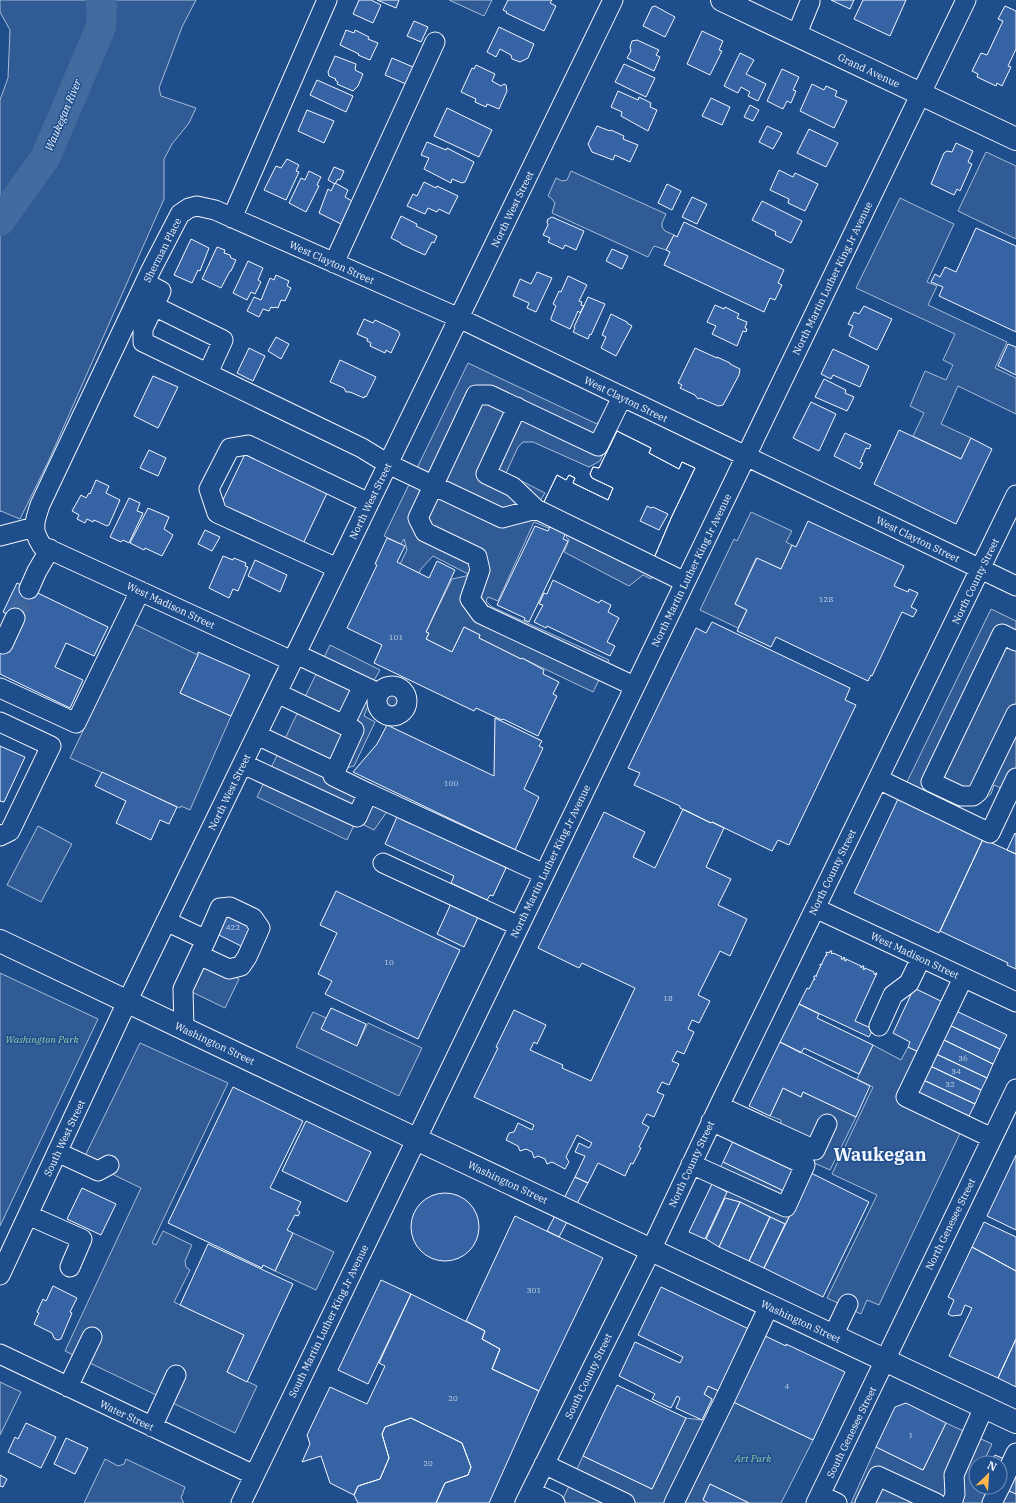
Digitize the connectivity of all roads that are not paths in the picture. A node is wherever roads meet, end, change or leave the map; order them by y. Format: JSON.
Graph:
{"nodes":[{"id":1,"x":327,"y":0,"type":"edge"},
{"id":2,"x":613,"y":0,"type":"edge"},
{"id":3,"x":722,"y":0,"type":"edge"},
{"id":4,"x":810,"y":0,"type":"edge"},
{"id":5,"x":966,"y":0,"type":"edge"},
{"id":6,"x":796,"y":36,"type":"junction"},
{"id":7,"x":435,"y":42,"type":"dead end"},
{"id":8,"x":920,"y":94,"type":"junction"},
{"id":9,"x":1016,"y":139,"type":"edge"},
{"id":10,"x":232,"y":218,"type":"junction"},
{"id":11,"x":334,"y":263,"type":"junction"},
{"id":12,"x":145,"y":283,"type":"junction"},
{"id":13,"x":154,"y":306,"type":"junction"},
{"id":14,"x":459,"y":318,"type":"junction"},
{"id":15,"x":135,"y":325,"type":"junction"},
{"id":16,"x":208,"y":373,"type":"junction"},
{"id":17,"x":622,"y":397,"type":"junction"},
{"id":18,"x":517,"y":407,"type":"junction"},
{"id":19,"x":746,"y":456,"type":"junction"},
{"id":20,"x":388,"y":464,"type":"junction"},
{"id":21,"x":432,"y":485,"type":"junction"},
{"id":22,"x":1016,"y":496,"type":"edge"},
{"id":23,"x":369,"y":503,"type":"junction"},
{"id":24,"x":536,"y":509,"type":"junction"},
{"id":25,"x":35,"y":527,"type":"junction"},
{"id":26,"x":0,"y":536,"type":"edge"},
{"id":27,"x":50,"y":550,"type":"junction"},
{"id":28,"x":337,"y":568,"type":"junction"},
{"id":29,"x":981,"y":569,"type":"junction"},
{"id":30,"x":685,"y":582,"type":"junction"},
{"id":31,"x":1016,"y":586,"type":"edge"},
{"id":32,"x":29,"y":589,"type":"tunnel mouth"},
{"id":33,"x":140,"y":591,"type":"junction"},
{"id":34,"x":15,"y":618,"type":"tunnel mouth"},
{"id":35,"x":1016,"y":641,"type":"edge"},
{"id":36,"x":3,"y":644,"type":"dead end"},
{"id":37,"x":294,"y":658,"type":"junction"},
{"id":38,"x":634,"y":686,"type":"junction"},
{"id":39,"x":0,"y":688,"type":"edge"},
{"id":40,"x":277,"y":693,"type":"junction"},
{"id":41,"x":1016,"y":714,"type":"edge"},
{"id":42,"x":0,"y":722,"type":"edge"},
{"id":43,"x":344,"y":725,"type":"junction"},
{"id":44,"x":257,"y":734,"type":"junction"},
{"id":45,"x":242,"y":764,"type":"junction"},
{"id":46,"x":335,"y":772,"type":"junction"},
{"id":47,"x":1016,"y":778,"type":"edge"},
{"id":48,"x":878,"y":779,"type":"junction"},
{"id":49,"x":368,"y":793,"type":"junction"},
{"id":50,"x":0,"y":836,"type":"edge"},
{"id":51,"x":383,"y":863,"type":"dead end"},
{"id":52,"x":544,"y":874,"type":"junction"},
{"id":53,"x":815,"y":908,"type":"junction"},
{"id":54,"x":166,"y":921,"type":"junction"},
{"id":55,"x":519,"y":926,"type":"junction"},
{"id":56,"x":0,"y":941,"type":"edge"},
{"id":57,"x":921,"y":958,"type":"junction"},
{"id":58,"x":963,"y":978,"type":"junction"},
{"id":59,"x":127,"y":1002,"type":"junction"},
{"id":60,"x":1016,"y":1002,"type":"edge"},
{"id":61,"x":878,"y":1026,"type":"dead end"},
{"id":62,"x":184,"y":1029,"type":"junction"},
{"id":63,"x":1016,"y":1089,"type":"edge"},
{"id":64,"x":715,"y":1114,"type":"junction"},
{"id":65,"x":827,"y":1124,"type":"dead end"},
{"id":66,"x":992,"y":1138,"type":"junction"},
{"id":67,"x":416,"y":1139,"type":"junction"},
{"id":68,"x":57,"y":1152,"type":"junction"},
{"id":69,"x":691,"y":1164,"type":"junction"},
{"id":70,"x":109,"y":1165,"type":"dead end"},
{"id":71,"x":28,"y":1215,"type":"junction"},
{"id":72,"x":651,"y":1250,"type":"junction"},
{"id":73,"x":70,"y":1267,"type":"dead end"},
{"id":74,"x":0,"y":1275,"type":"edge"},
{"id":75,"x":848,"y":1304,"type":"dead end"},
{"id":76,"x":769,"y":1306,"type":"junction"},
{"id":77,"x":833,"y":1336,"type":"junction"},
{"id":78,"x":92,"y":1337,"type":"dead end"},
{"id":79,"x":0,"y":1354,"type":"edge"},
{"id":80,"x":885,"y":1360,"type":"junction"},
{"id":81,"x":176,"y":1375,"type":"dead end"},
{"id":82,"x":68,"y":1387,"type":"junction"},
{"id":83,"x":984,"y":1407,"type":"junction"},
{"id":84,"x":1016,"y":1422,"type":"edge"},
{"id":85,"x":152,"y":1426,"type":"junction"},
{"id":86,"x":1016,"y":1453,"type":"edge"},
{"id":87,"x":544,"y":1464,"type":"junction"},
{"id":88,"x":1008,"y":1470,"type":"edge"},
{"id":89,"x":254,"y":1475,"type":"junction"},
{"id":90,"x":528,"y":1497,"type":"edge"},
{"id":91,"x":818,"y":1499,"type":"edge"},
{"id":92,"x":241,"y":1503,"type":"edge"},
{"id":93,"x":555,"y":1503,"type":"edge"},
{"id":94,"x":625,"y":1503,"type":"edge"},
{"id":95,"x":674,"y":1503,"type":"edge"},
{"id":96,"x":837,"y":1503,"type":"edge"},
{"id":97,"x":866,"y":1503,"type":"edge"},
{"id":98,"x":936,"y":1503,"type":"edge"},
{"id":99,"x":952,"y":1503,"type":"edge"}],
"edges":[{"from":1,"to":10,"type":"street"},
{"from":2,"to":14,"type":"street","name":"North West Street"},
{"from":3,"to":6,"type":"main road","name":"Grand Avenue"},
{"from":4,"to":6,"type":"street"},
{"from":5,"to":8,"type":"street","name":"North Martin Luther King Jr Avenue"},
{"from":6,"to":8,"type":"main road","name":"Grand Avenue"},
{"from":7,"to":11,"type":"street"},
{"from":8,"to":9,"type":"main road","name":"Grand Avenue"},
{"from":8,"to":19,"type":"street","name":"North Martin Luther King Jr Avenue"},
{"from":10,"to":11,"type":"street","name":"West Clayton Street"},
{"from":10,"to":12,"type":"street","name":"Sherman Place"},
{"from":11,"to":14,"type":"street","name":"West Clayton Street"},
{"from":12,"to":13,"type":"street"},
{"from":12,"to":15,"type":"street","name":"Sherman Place"},
{"from":13,"to":15,"type":"street"},
{"from":13,"to":16,"type":"street"},
{"from":14,"to":17,"type":"street","name":"West Clayton Street"},
{"from":14,"to":20,"type":"street","name":"North West Street"},
{"from":15,"to":16,"type":"street"},
{"from":15,"to":25,"type":"street","name":"Sherman Place"},
{"from":16,"to":20,"type":"street"},
{"from":17,"to":18,"type":"street"},
{"from":17,"to":19,"type":"street","name":"West Clayton Street"},
{"from":18,"to":21,"type":"street"},
{"from":18,"to":24,"type":"street"},
{"from":19,"to":29,"type":"street","name":"West Clayton Street"},
{"from":19,"to":30,"type":"street","name":"North Martin Luther King Jr Avenue"},
{"from":20,"to":21,"type":"street"},
{"from":20,"to":23,"type":"street","name":"North West Street"},
{"from":21,"to":24,"type":"street"},
{"from":21,"to":38,"type":"street"},
{"from":22,"to":29,"type":"street","name":"North County Street"},
{"from":23,"to":28,"type":"street","name":"North West Street"},
{"from":23,"to":28,"type":"street"},
{"from":24,"to":30,"type":"street"},
{"from":25,"to":26,"type":"street"},
{"from":25,"to":27,"type":"street"},
{"from":27,"to":32,"type":"street"},
{"from":27,"to":33,"type":"street","name":"West Madison Street"},
{"from":28,"to":37,"type":"street","name":"North West Street"},
{"from":29,"to":31,"type":"street","name":"West Clayton Street"},
{"from":29,"to":48,"type":"street","name":"North County Street"},
{"from":30,"to":38,"type":"street","name":"North Martin Luther King Jr Avenue"},
{"from":33,"to":37,"type":"street","name":"West Madison Street"},
{"from":33,"to":39,"type":"street"},
{"from":34,"to":36,"type":"street"},
{"from":35,"to":41,"type":"street"},
{"from":37,"to":40,"type":"street","name":"North West Street"},
{"from":37,"to":43,"type":"street","name":"West Madison Street"},
{"from":38,"to":52,"type":"street","name":"North Martin Luther King Jr Avenue"},
{"from":40,"to":43,"type":"street"},
{"from":40,"to":44,"type":"street","name":"North West Street"},
{"from":42,"to":50,"type":"street"},
{"from":43,"to":46,"type":"street"},
{"from":44,"to":45,"type":"street","name":"North West Street"},
{"from":44,"to":46,"type":"street"},
{"from":45,"to":49,"type":"street"},
{"from":45,"to":54,"type":"street","name":"North West Street"},
{"from":46,"to":49,"type":"street"},
{"from":47,"to":48,"type":"street"},
{"from":48,"to":53,"type":"street","name":"North County Street"},
{"from":49,"to":52,"type":"street"},
{"from":51,"to":55,"type":"street"},
{"from":52,"to":55,"type":"street","name":"North Martin Luther King Jr Avenue"},
{"from":53,"to":57,"type":"street","name":"West Madison Street"},
{"from":53,"to":64,"type":"street","name":"North County Street"},
{"from":54,"to":59,"type":"street","name":"North West Street"},
{"from":54,"to":62,"type":"street"},
{"from":55,"to":67,"type":"street","name":"North Martin Luther King Jr Avenue"},
{"from":56,"to":59,"type":"main road","name":"Washington Street"},
{"from":57,"to":58,"type":"street","name":"West Madison Street"},
{"from":57,"to":61,"type":"street"},
{"from":58,"to":60,"type":"street","name":"West Madison Street"},
{"from":58,"to":66,"type":"street"},
{"from":59,"to":62,"type":"main road","name":"Washington Street"},
{"from":59,"to":68,"type":"street","name":"South West Street"},
{"from":62,"to":67,"type":"main road","name":"Washington Street"},
{"from":63,"to":66,"type":"street","name":"North Genesee Street"},
{"from":64,"to":65,"type":"street"},
{"from":64,"to":69,"type":"street","name":"North County Street"},
{"from":64,"to":69,"type":"street"},
{"from":66,"to":80,"type":"street","name":"North Genesee Street"},
{"from":67,"to":72,"type":"main road","name":"Washington Street"},
{"from":67,"to":89,"type":"street","name":"South Martin Luther King Jr Avenue"},
{"from":68,"to":70,"type":"street"},
{"from":68,"to":71,"type":"street","name":"South West Street"},
{"from":69,"to":72,"type":"street","name":"North County Street"},
{"from":71,"to":73,"type":"street"},
{"from":71,"to":74,"type":"street","name":"South West Street"},
{"from":72,"to":76,"type":"main road","name":"Washington Street"},
{"from":72,"to":87,"type":"street","name":"South County Street"},
{"from":75,"to":77,"type":"street"},
{"from":76,"to":77,"type":"main road","name":"Washington Street"},
{"from":76,"to":95,"type":"street"},
{"from":77,"to":80,"type":"main road","name":"Washington Street"},
{"from":78,"to":82,"type":"street"},
{"from":79,"to":82,"type":"street","name":"Water Street"},
{"from":80,"to":83,"type":"main road","name":"Washington Street"},
{"from":80,"to":91,"type":"street","name":"South Genesee Street"},
{"from":81,"to":85,"type":"street"},
{"from":82,"to":85,"type":"street","name":"Water Street"},
{"from":83,"to":84,"type":"main road","name":"Washington Street"},
{"from":83,"to":99,"type":"street"},
{"from":85,"to":89,"type":"street","name":"Water Street"},
{"from":86,"to":88,"type":"street"},
{"from":87,"to":90,"type":"street","name":"South County Street"},
{"from":87,"to":94,"type":"street"},
{"from":89,"to":92,"type":"street","name":"South Martin Luther King Jr Avenue"},
{"from":90,"to":93,"type":"street"},
{"from":91,"to":96,"type":"street"},
{"from":97,"to":98,"type":"street"}]}
